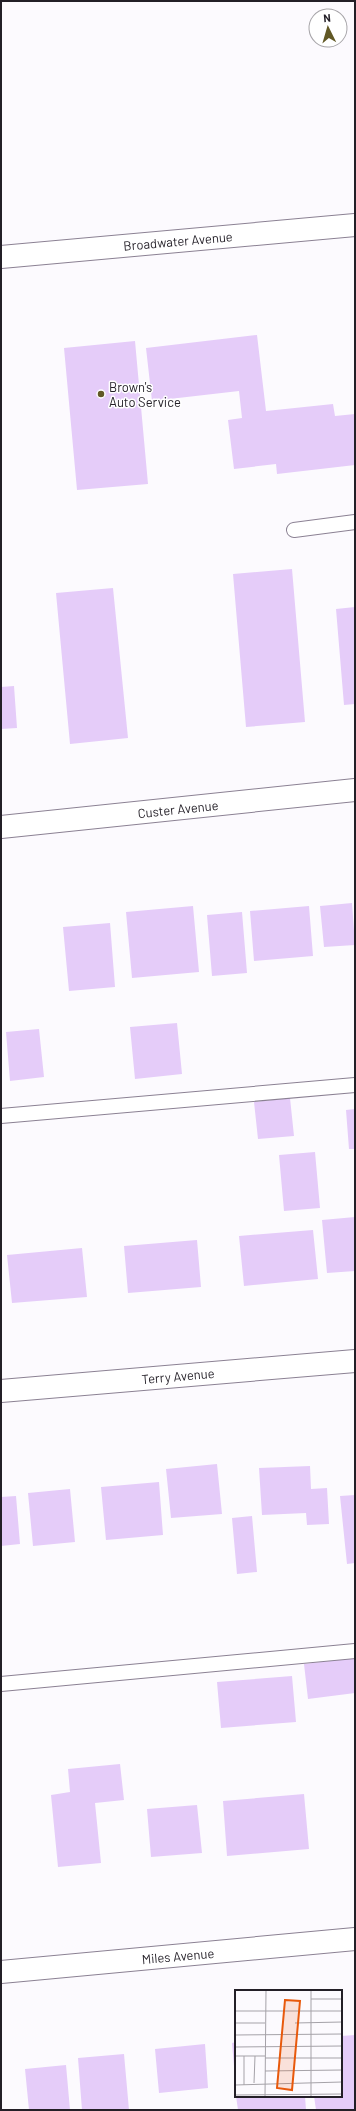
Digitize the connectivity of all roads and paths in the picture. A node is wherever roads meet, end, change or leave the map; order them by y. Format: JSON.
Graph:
{"nodes":[{"id":1,"x":355,"y":225,"type":"edge"},
{"id":2,"x":1,"y":257,"type":"edge"},
{"id":3,"x":355,"y":522,"type":"edge"},
{"id":4,"x":294,"y":530,"type":"dead end"},
{"id":5,"x":355,"y":790,"type":"edge"},
{"id":6,"x":1,"y":827,"type":"edge"},
{"id":7,"x":355,"y":1085,"type":"edge"},
{"id":8,"x":1,"y":1116,"type":"edge"},
{"id":9,"x":355,"y":1361,"type":"edge"},
{"id":10,"x":1,"y":1391,"type":"edge"},
{"id":11,"x":355,"y":1651,"type":"edge"},
{"id":12,"x":1,"y":1684,"type":"edge"},
{"id":13,"x":355,"y":1939,"type":"edge"},
{"id":14,"x":1,"y":1972,"type":"edge"}],
"edges":[{"from":1,"to":2,"type":"street","name":"Broadwater Avenue"},
{"from":3,"to":4,"type":"lane"},
{"from":5,"to":6,"type":"street","name":"Custer Avenue"},
{"from":7,"to":8,"type":"lane"},
{"from":9,"to":10,"type":"street","name":"Terry Avenue"},
{"from":11,"to":12,"type":"lane"},
{"from":13,"to":14,"type":"street","name":"Miles Avenue"}]}
